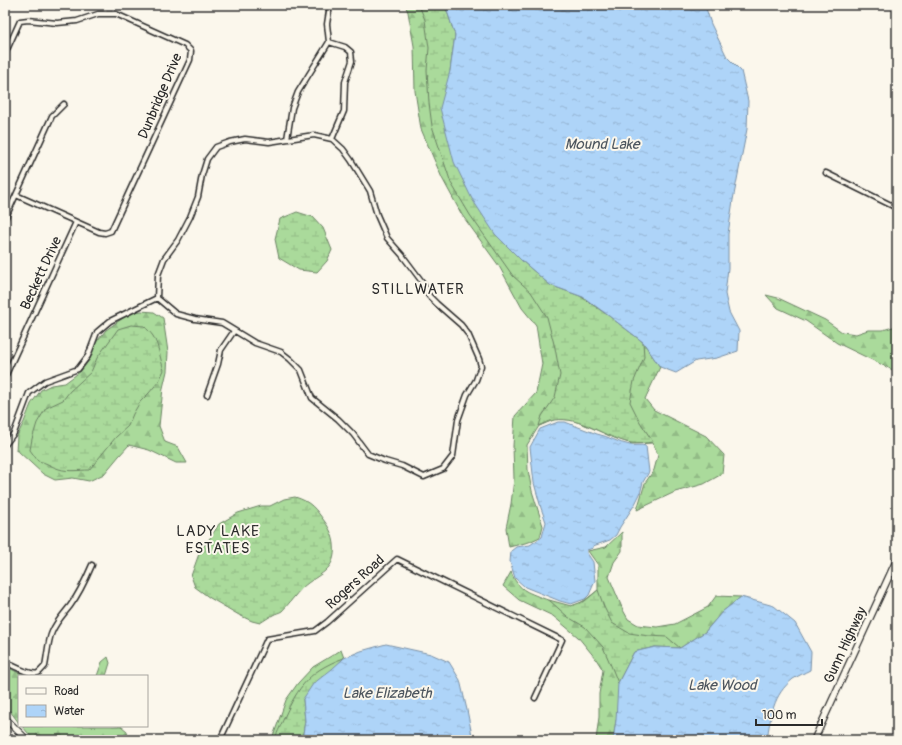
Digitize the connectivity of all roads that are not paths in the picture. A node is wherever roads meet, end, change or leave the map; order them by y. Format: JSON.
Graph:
{"nodes":[{"id":1,"x":330,"y":5,"type":"edge"},
{"id":2,"x":329,"y":42,"type":"junction"},
{"id":3,"x":5,"y":54,"type":"edge"},
{"id":4,"x":64,"y":104,"type":"dead end"},
{"id":5,"x":286,"y":139,"type":"junction"},
{"id":6,"x":332,"y":139,"type":"junction"},
{"id":7,"x":826,"y":173,"type":"dead end"},
{"id":8,"x":16,"y":195,"type":"junction"},
{"id":9,"x":897,"y":208,"type":"edge"},
{"id":10,"x":5,"y":219,"type":"edge"},
{"id":11,"x":76,"y":222,"type":"junction"},
{"id":12,"x":157,"y":298,"type":"junction"},
{"id":13,"x":234,"y":331,"type":"junction"},
{"id":14,"x":5,"y":378,"type":"edge"},
{"id":15,"x":207,"y":395,"type":"dead end"},
{"id":16,"x":5,"y":445,"type":"edge"},
{"id":17,"x":897,"y":559,"type":"edge"},
{"id":18,"x":92,"y":565,"type":"dead end"},
{"id":19,"x":5,"y":662,"type":"edge"},
{"id":20,"x":535,"y":698,"type":"dead end"},
{"id":21,"x":5,"y":718,"type":"edge"},
{"id":22,"x":26,"y":740,"type":"edge"},
{"id":23,"x":220,"y":740,"type":"edge"},
{"id":24,"x":814,"y":740,"type":"edge"}],
"edges":[{"from":1,"to":2,"type":"street"},
{"from":2,"to":5,"type":"street"},
{"from":2,"to":6,"type":"street"},
{"from":3,"to":11,"type":"street","name":"Dunbridge Drive"},
{"from":4,"to":8,"type":"street"},
{"from":5,"to":6,"type":"street"},
{"from":5,"to":12,"type":"street"},
{"from":6,"to":13,"type":"street"},
{"from":7,"to":9,"type":"street"},
{"from":8,"to":10,"type":"street"},
{"from":8,"to":11,"type":"street","name":"Dunbridge Drive"},
{"from":11,"to":14,"type":"street","name":"Beckett Drive"},
{"from":12,"to":13,"type":"street"},
{"from":12,"to":16,"type":"street"},
{"from":13,"to":15,"type":"street"},
{"from":17,"to":24,"type":"main road","name":"Gunn Highway"},
{"from":18,"to":19,"type":"street"},
{"from":20,"to":23,"type":"street","name":"Rogers Road"},
{"from":21,"to":22,"type":"main road"}]}
